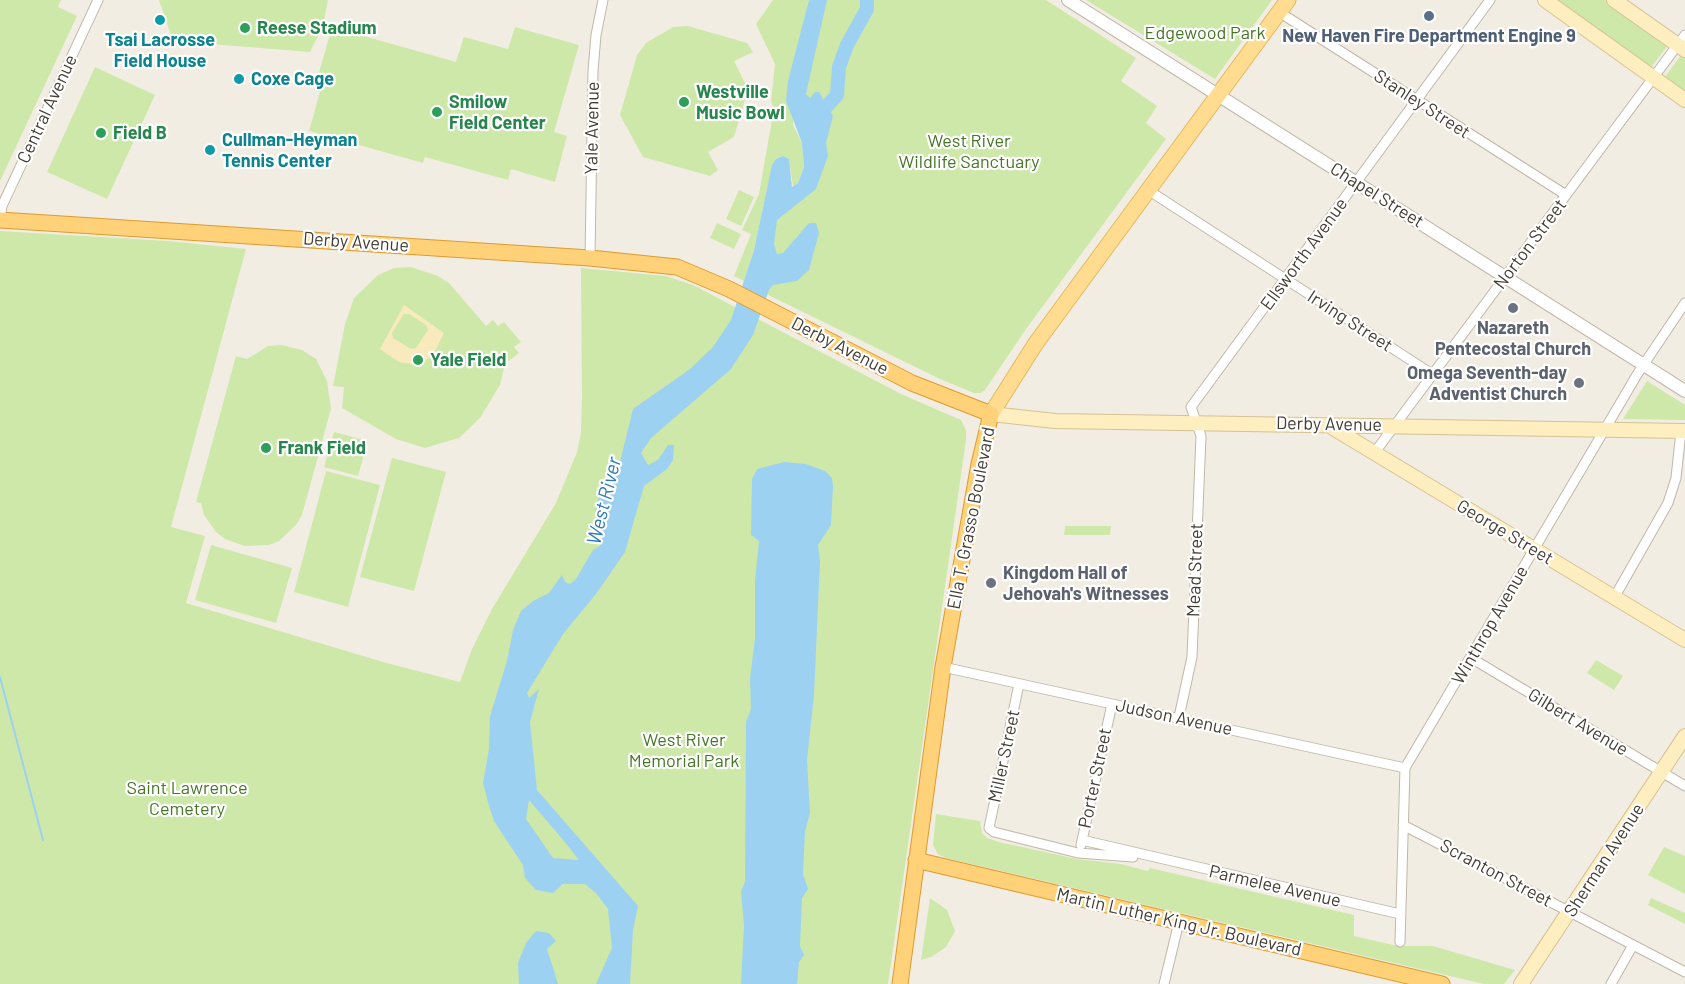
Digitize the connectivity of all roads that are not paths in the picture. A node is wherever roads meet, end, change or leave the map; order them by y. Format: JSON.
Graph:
{"nodes":[{"id":1,"x":98,"y":0,"type":"edge"},
{"id":2,"x":603,"y":0,"type":"edge"},
{"id":3,"x":1068,"y":0,"type":"edge"},
{"id":4,"x":1490,"y":0,"type":"edge"},
{"id":5,"x":1545,"y":0,"type":"edge"},
{"id":6,"x":1614,"y":0,"type":"edge"},
{"id":7,"x":1283,"y":6,"type":"edge"},
{"id":8,"x":1683,"y":44,"type":"edge"},
{"id":9,"x":1654,"y":78,"type":"junction"},
{"id":10,"x":1218,"y":95,"type":"junction"},
{"id":11,"x":1416,"y":99,"type":"junction"},
{"id":12,"x":1685,"y":100,"type":"edge"},
{"id":13,"x":1356,"y":182,"type":"junction"},
{"id":14,"x":1148,"y":190,"type":"junction"},
{"id":15,"x":1566,"y":195,"type":"junction"},
{"id":16,"x":0,"y":220,"type":"edge"},
{"id":17,"x":590,"y":258,"type":"junction"},
{"id":18,"x":1505,"y":277,"type":"junction"},
{"id":19,"x":1286,"y":279,"type":"junction"},
{"id":20,"x":1685,"y":303,"type":"edge"},
{"id":21,"x":1644,"y":364,"type":"junction"},
{"id":22,"x":1432,"y":374,"type":"junction"},
{"id":23,"x":1685,"y":391,"type":"edge"},
{"id":24,"x":991,"y":414,"type":"junction"},
{"id":25,"x":1197,"y":422,"type":"junction"},
{"id":26,"x":1326,"y":424,"type":"junction"},
{"id":27,"x":1395,"y":424,"type":"junction"},
{"id":28,"x":1604,"y":430,"type":"junction"},
{"id":29,"x":1683,"y":431,"type":"edge"},
{"id":30,"x":1375,"y":452,"type":"junction"},
{"id":31,"x":1534,"y":549,"type":"junction"},
{"id":32,"x":1614,"y":598,"type":"junction"},
{"id":33,"x":1685,"y":640,"type":"edge"},
{"id":34,"x":1471,"y":658,"type":"junction"},
{"id":35,"x":943,"y":667,"type":"junction"},
{"id":36,"x":1019,"y":684,"type":"junction"},
{"id":37,"x":1112,"y":704,"type":"junction"},
{"id":38,"x":1179,"y":717,"type":"junction"},
{"id":39,"x":1685,"y":736,"type":"edge"},
{"id":40,"x":1405,"y":768,"type":"junction"},
{"id":41,"x":1662,"y":771,"type":"junction"},
{"id":42,"x":1685,"y":786,"type":"edge"},
{"id":43,"x":1402,"y":825,"type":"junction"},
{"id":44,"x":989,"y":828,"type":"joint"},
{"id":45,"x":1082,"y":840,"type":"junction"},
{"id":46,"x":1078,"y":853,"type":"junction"},
{"id":47,"x":1150,"y":858,"type":"junction"},
{"id":48,"x":916,"y":860,"type":"junction"},
{"id":49,"x":1570,"y":912,"type":"junction"},
{"id":50,"x":1400,"y":914,"type":"junction"},
{"id":51,"x":1179,"y":922,"type":"junction"},
{"id":52,"x":1400,"y":942,"type":"dead end"},
{"id":53,"x":1634,"y":945,"type":"junction"},
{"id":54,"x":1685,"y":972,"type":"edge"},
{"id":55,"x":900,"y":984,"type":"edge"},
{"id":56,"x":1164,"y":984,"type":"edge"},
{"id":57,"x":1442,"y":984,"type":"edge"},
{"id":58,"x":1521,"y":984,"type":"edge"},
{"id":59,"x":1611,"y":984,"type":"edge"}],
"edges":[{"from":1,"to":16,"type":"street","name":"Central Avenue"},
{"from":2,"to":17,"type":"street","name":"Yale Avenue"},
{"from":3,"to":10,"type":"street","name":"Chapel Street"},
{"from":4,"to":11,"type":"street","name":"Ellsworth Avenue"},
{"from":5,"to":9,"type":"main road"},
{"from":6,"to":8,"type":"main road"},
{"from":7,"to":10,"type":"main road","name":"Ella T. Grasso Boulevard"},
{"from":7,"to":11,"type":"street","name":"Stanley Street"},
{"from":8,"to":9,"type":"street","name":"Norton Street"},
{"from":9,"to":12,"type":"main road"},
{"from":9,"to":15,"type":"street","name":"Norton Street"},
{"from":10,"to":13,"type":"street","name":"Chapel Street"},
{"from":10,"to":14,"type":"main road","name":"Ella T. Grasso Boulevard"},
{"from":11,"to":13,"type":"street","name":"Ellsworth Avenue"},
{"from":11,"to":15,"type":"street","name":"Stanley Street"},
{"from":13,"to":18,"type":"street","name":"Chapel Street"},
{"from":13,"to":19,"type":"street","name":"Ellsworth Avenue"},
{"from":14,"to":19,"type":"street","name":"Irving Street"},
{"from":14,"to":24,"type":"main road","name":"Ella T. Grasso Boulevard"},
{"from":15,"to":18,"type":"street","name":"Norton Street"},
{"from":16,"to":17,"type":"highway","name":"Derby Avenue"},
{"from":17,"to":24,"type":"highway","name":"Derby Avenue"},
{"from":18,"to":21,"type":"street","name":"Chapel Street"},
{"from":18,"to":22,"type":"street","name":"Norton Street"},
{"from":19,"to":22,"type":"street","name":"Irving Street"},
{"from":19,"to":25,"type":"street","name":"Ellsworth Avenue"},
{"from":20,"to":21,"type":"street","name":"Winthrop Avenue"},
{"from":21,"to":23,"type":"street","name":"Chapel Street"},
{"from":21,"to":28,"type":"street","name":"Winthrop Avenue"},
{"from":22,"to":27,"type":"street","name":"Norton Street"},
{"from":24,"to":25,"type":"main road","name":"Derby Avenue"},
{"from":24,"to":35,"type":"highway","name":"Ella T. Grasso Boulevard"},
{"from":25,"to":26,"type":"main road","name":"Derby Avenue"},
{"from":25,"to":38,"type":"street","name":"Mead Street"},
{"from":26,"to":27,"type":"main road","name":"Derby Avenue"},
{"from":26,"to":30,"type":"main road","name":"George Street"},
{"from":27,"to":28,"type":"main road","name":"Derby Avenue"},
{"from":27,"to":30,"type":"street","name":"Norton Street"},
{"from":28,"to":29,"type":"main road","name":"Derby Avenue"},
{"from":28,"to":31,"type":"street","name":"Winthrop Avenue"},
{"from":29,"to":32,"type":"street"},
{"from":30,"to":31,"type":"main road","name":"George Street"},
{"from":31,"to":32,"type":"main road","name":"George Street"},
{"from":31,"to":34,"type":"street","name":"Winthrop Avenue"},
{"from":32,"to":33,"type":"main road","name":"George Street"},
{"from":34,"to":40,"type":"street","name":"Winthrop Avenue"},
{"from":34,"to":41,"type":"street","name":"Gilbert Avenue"},
{"from":35,"to":36,"type":"street","name":"Judson Avenue"},
{"from":35,"to":48,"type":"highway","name":"Ella T. Grasso Boulevard"},
{"from":36,"to":37,"type":"street","name":"Judson Avenue"},
{"from":36,"to":44,"type":"street","name":"Miller Street"},
{"from":37,"to":38,"type":"street","name":"Judson Avenue"},
{"from":37,"to":45,"type":"street","name":"Porter Street"},
{"from":38,"to":40,"type":"street","name":"Judson Avenue"},
{"from":39,"to":41,"type":"main road","name":"Sherman Avenue"},
{"from":40,"to":43,"type":"street","name":"Winthrop Avenue"},
{"from":41,"to":42,"type":"street","name":"Gilbert Avenue"},
{"from":41,"to":49,"type":"main road","name":"Sherman Avenue"},
{"from":43,"to":49,"type":"street","name":"Scranton Street"},
{"from":43,"to":50,"type":"street","name":"Winthrop Avenue"},
{"from":44,"to":46,"type":"street","name":"Parmelee Avenue"},
{"from":45,"to":46,"type":"street","name":"Porter Street"},
{"from":45,"to":47,"type":"street","name":"Parmelee Avenue"},
{"from":46,"to":47,"type":"street","name":"Parmelee Avenue"},
{"from":47,"to":50,"type":"street","name":"Parmelee Avenue"},
{"from":48,"to":51,"type":"highway","name":"Martin Luther King Jr. Boulevard"},
{"from":48,"to":55,"type":"highway","name":"Ella T. Grasso Boulevard"},
{"from":49,"to":53,"type":"street","name":"Scranton Street"},
{"from":49,"to":58,"type":"main road","name":"Sherman Avenue"},
{"from":50,"to":52,"type":"street","name":"Winthrop Avenue"},
{"from":51,"to":56,"type":"street"},
{"from":51,"to":57,"type":"highway","name":"Martin Luther King Jr. Boulevard"},
{"from":53,"to":54,"type":"street","name":"Scranton Street"},
{"from":53,"to":59,"type":"street"}]}
